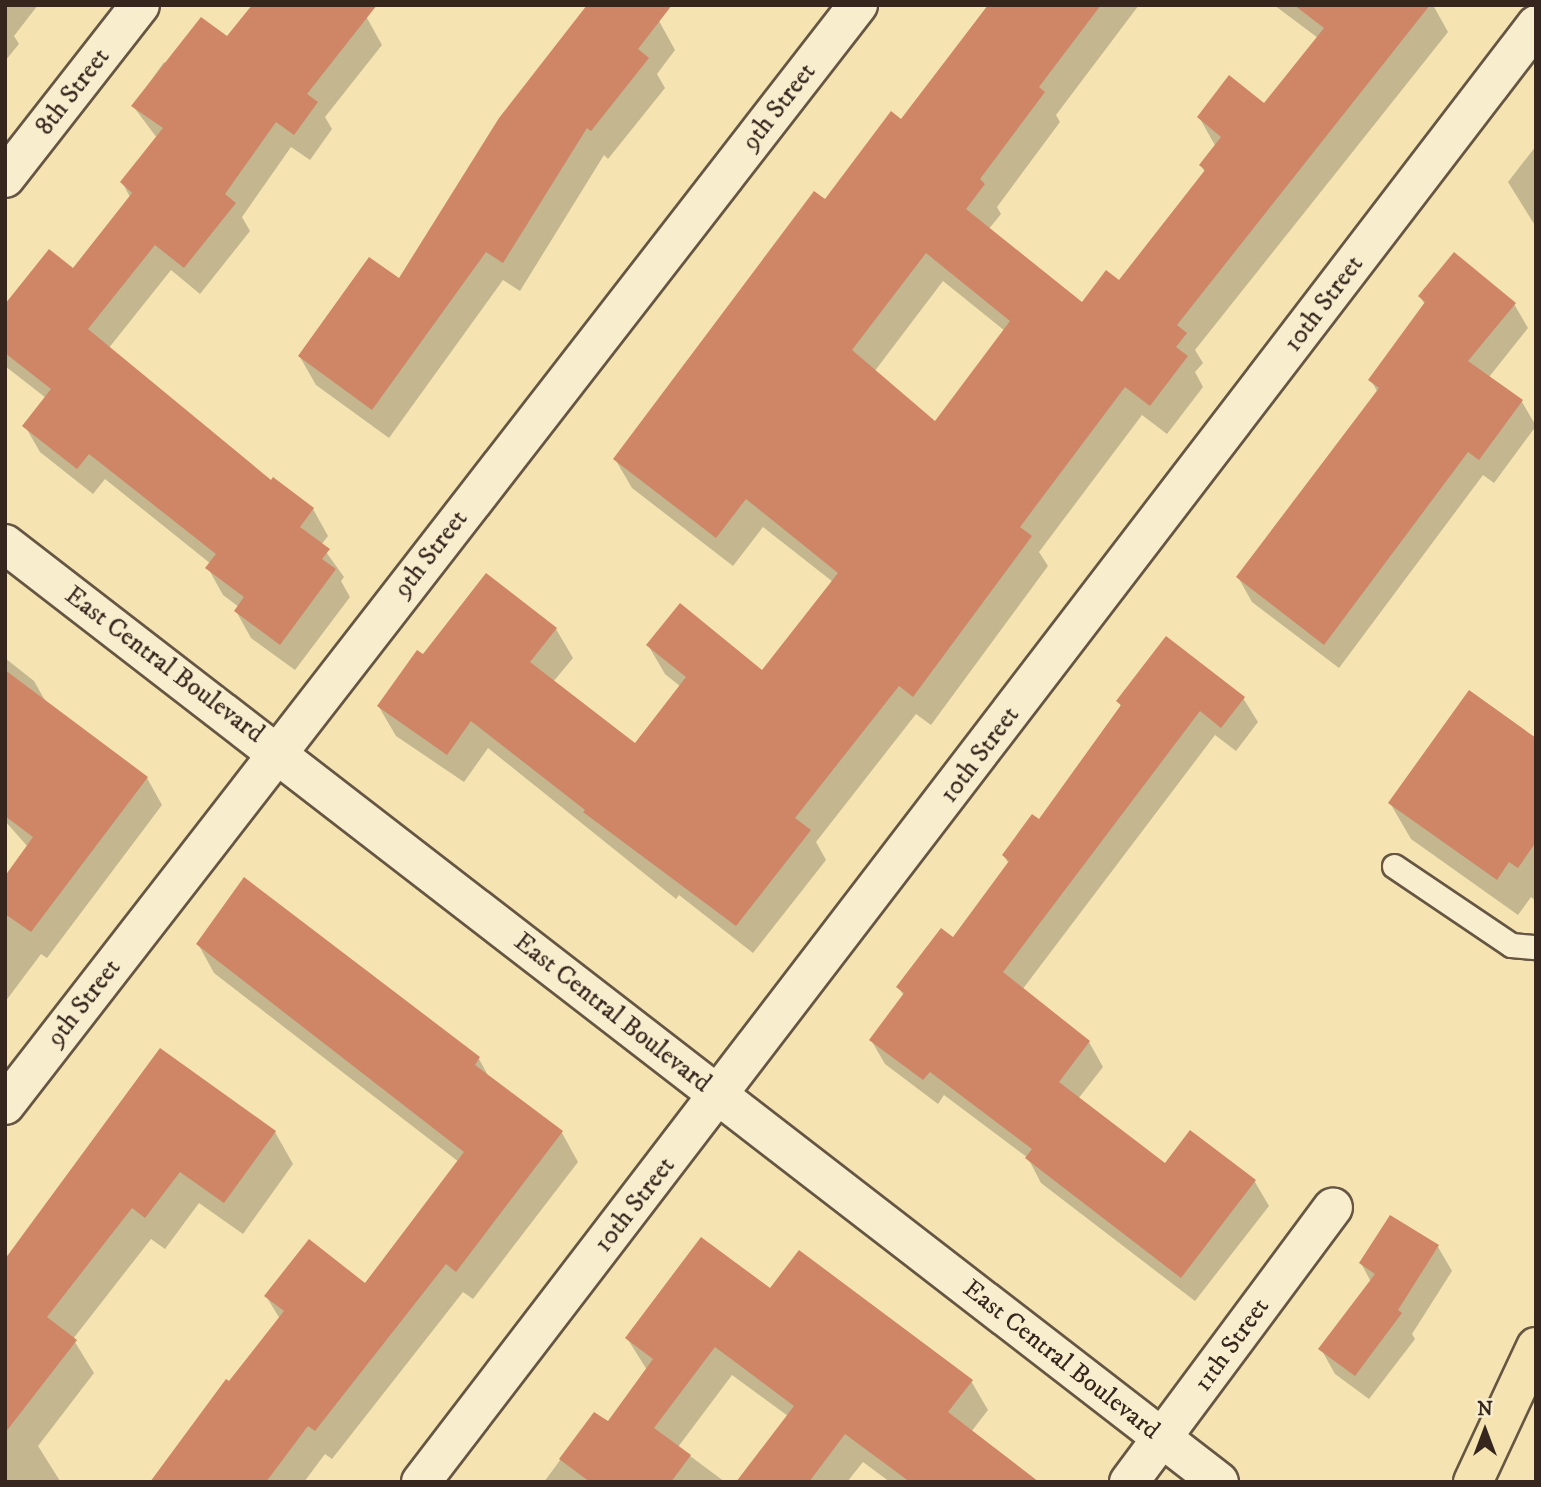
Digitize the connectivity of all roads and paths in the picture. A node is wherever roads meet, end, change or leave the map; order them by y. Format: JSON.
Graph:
{"nodes":[{"id":1,"x":140,"y":5,"type":"edge"},
{"id":2,"x":858,"y":5,"type":"edge"},
{"id":3,"x":1536,"y":25,"type":"edge"},
{"id":4,"x":5,"y":178,"type":"edge"},
{"id":5,"x":5,"y":544,"type":"edge"},
{"id":6,"x":278,"y":751,"type":"junction"},
{"id":7,"x":1394,"y":866,"type":"dead end"},
{"id":8,"x":1536,"y":947,"type":"edge"},
{"id":9,"x":719,"y":1097,"type":"junction"},
{"id":10,"x":5,"y":1105,"type":"edge"},
{"id":11,"x":1333,"y":1207,"type":"dead end"},
{"id":12,"x":1536,"y":1347,"type":"edge"},
{"id":13,"x":1163,"y":1438,"type":"junction"},
{"id":14,"x":421,"y":1482,"type":"edge"},
{"id":15,"x":1129,"y":1482,"type":"edge"},
{"id":16,"x":1219,"y":1482,"type":"edge"},
{"id":17,"x":1473,"y":1482,"type":"edge"}],
"edges":[{"from":1,"to":4,"type":"street","name":"8th Street"},
{"from":2,"to":6,"type":"street","name":"9th Street"},
{"from":3,"to":9,"type":"street","name":"10th Street"},
{"from":5,"to":6,"type":"street","name":"East Central Boulevard"},
{"from":6,"to":9,"type":"street","name":"East Central Boulevard"},
{"from":6,"to":10,"type":"street","name":"9th Street"},
{"from":7,"to":8,"type":"lane"},
{"from":9,"to":13,"type":"street","name":"East Central Boulevard"},
{"from":9,"to":14,"type":"street","name":"10th Street"},
{"from":11,"to":13,"type":"street","name":"11th Street"},
{"from":12,"to":17,"type":"main road"},
{"from":13,"to":15,"type":"street","name":"11th Street"},
{"from":13,"to":16,"type":"street","name":"East Central Boulevard"}]}
